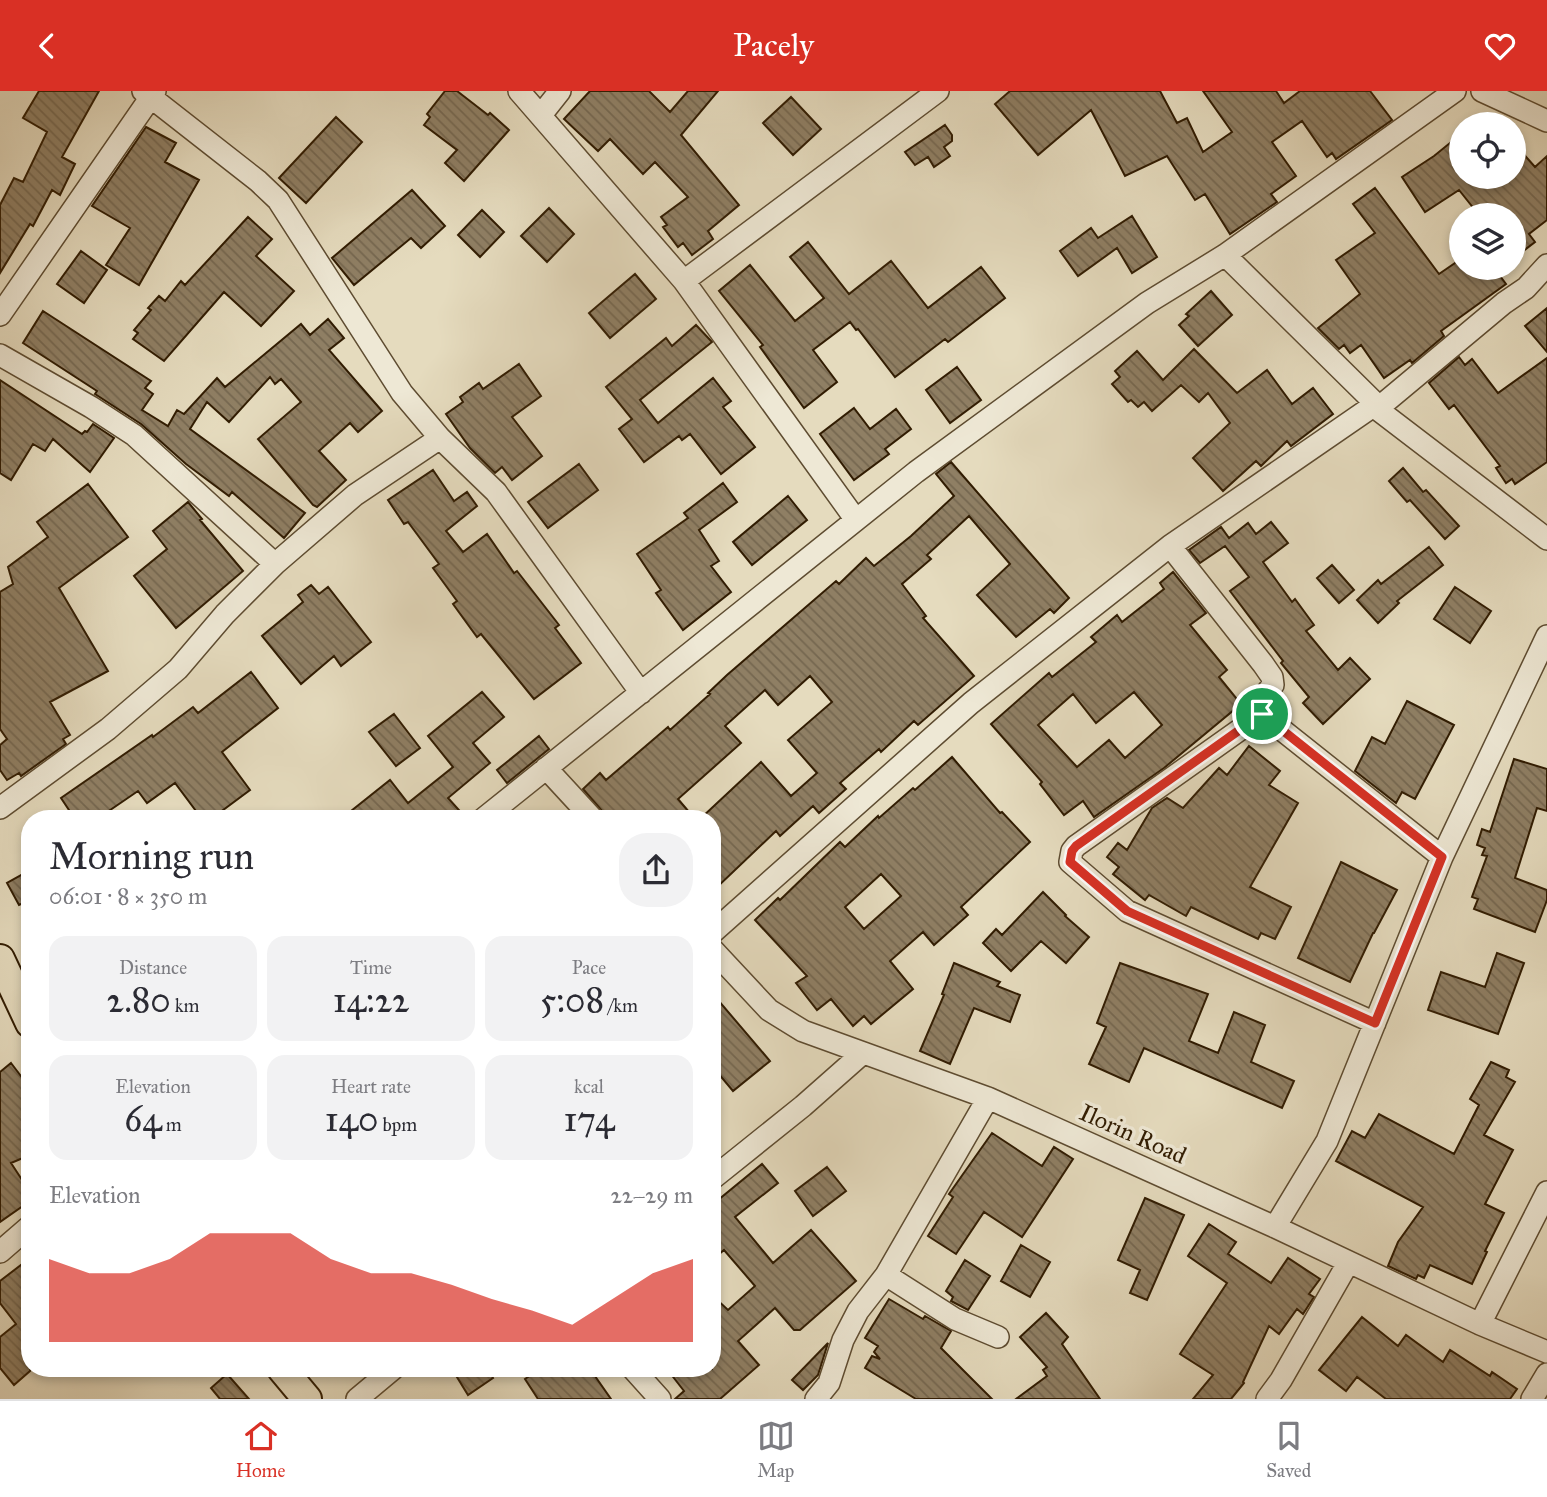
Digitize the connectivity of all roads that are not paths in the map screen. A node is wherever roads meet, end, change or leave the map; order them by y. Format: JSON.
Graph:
{"nodes":[{"id":1,"x":519,"y":91,"type":"edge"},
{"id":2,"x":560,"y":91,"type":"edge"},
{"id":3,"x":938,"y":91,"type":"edge"},
{"id":4,"x":1455,"y":91,"type":"edge"},
{"id":5,"x":1482,"y":91,"type":"edge"},
{"id":6,"x":149,"y":93,"type":"edge"},
{"id":7,"x":541,"y":115,"type":"junction"},
{"id":8,"x":1547,"y":121,"type":"edge"},
{"id":9,"x":1225,"y":255,"type":"junction"},
{"id":10,"x":1547,"y":265,"type":"edge"},
{"id":11,"x":684,"y":281,"type":"junction"},
{"id":12,"x":0,"y":315,"type":"edge"},
{"id":13,"x":0,"y":355,"type":"edge"},
{"id":14,"x":1376,"y":407,"type":"junction"},
{"id":15,"x":440,"y":438,"type":"junction"},
{"id":16,"x":856,"y":520,"type":"junction"},
{"id":17,"x":1547,"y":539,"type":"edge"},
{"id":18,"x":1170,"y":546,"type":"junction"},
{"id":19,"x":275,"y":565,"type":"junction"},
{"id":20,"x":1547,"y":636,"type":"edge"},
{"id":21,"x":641,"y":693,"type":"junction"},
{"id":22,"x":1262,"y":714,"type":"junction"},
{"id":23,"x":546,"y":768,"type":"junction"},
{"id":24,"x":0,"y":808,"type":"edge"},
{"id":25,"x":494,"y":810,"type":"edge"},
{"id":26,"x":585,"y":810,"type":"edge"},
{"id":27,"x":1442,"y":857,"type":"junction"},
{"id":28,"x":721,"y":925,"type":"edge"},
{"id":29,"x":721,"y":959,"type":"edge"},
{"id":30,"x":0,"y":961,"type":"edge"},
{"id":31,"x":21,"y":1004,"type":"edge"},
{"id":32,"x":1375,"y":1023,"type":"junction"},
{"id":33,"x":863,"y":1053,"type":"junction"},
{"id":34,"x":988,"y":1098,"type":"junction"},
{"id":35,"x":721,"y":1172,"type":"edge"},
{"id":36,"x":1547,"y":1192,"type":"edge"},
{"id":37,"x":1275,"y":1227,"type":"junction"},
{"id":38,"x":21,"y":1234,"type":"edge"},
{"id":39,"x":0,"y":1252,"type":"edge"},
{"id":40,"x":1348,"y":1263,"type":"junction"},
{"id":41,"x":886,"y":1275,"type":"junction"},
{"id":42,"x":1480,"y":1324,"type":"junction"},
{"id":43,"x":998,"y":1337,"type":"dead end"},
{"id":44,"x":1547,"y":1352,"type":"edge"},
{"id":45,"x":1547,"y":1374,"type":"edge"},
{"id":46,"x":289,"y":1377,"type":"edge"},
{"id":47,"x":383,"y":1377,"type":"edge"},
{"id":48,"x":640,"y":1377,"type":"edge"},
{"id":49,"x":307,"y":1399,"type":"edge"},
{"id":50,"x":357,"y":1399,"type":"edge"},
{"id":51,"x":660,"y":1399,"type":"edge"},
{"id":52,"x":816,"y":1399,"type":"edge"},
{"id":53,"x":1267,"y":1399,"type":"edge"},
{"id":54,"x":1532,"y":1399,"type":"edge"}],
"edges":[{"from":1,"to":7,"type":"street"},
{"from":2,"to":7,"type":"street"},
{"from":3,"to":11,"type":"street"},
{"from":4,"to":9,"type":"street"},
{"from":5,"to":8,"type":"street"},
{"from":6,"to":12,"type":"street"},
{"from":6,"to":15,"type":"street"},
{"from":7,"to":11,"type":"street"},
{"from":9,"to":14,"type":"street"},
{"from":9,"to":16,"type":"street"},
{"from":10,"to":14,"type":"street"},
{"from":11,"to":16,"type":"street"},
{"from":13,"to":19,"type":"street"},
{"from":14,"to":17,"type":"street"},
{"from":14,"to":18,"type":"street"},
{"from":15,"to":19,"type":"street"},
{"from":15,"to":21,"type":"street"},
{"from":16,"to":21,"type":"street"},
{"from":18,"to":22,"type":"street"},
{"from":18,"to":28,"type":"street"},
{"from":19,"to":24,"type":"street"},
{"from":20,"to":27,"type":"street"},
{"from":21,"to":23,"type":"street"},
{"from":22,"to":27,"type":"street"},
{"from":22,"to":32,"type":"street"},
{"from":23,"to":25,"type":"street"},
{"from":23,"to":26,"type":"street"},
{"from":27,"to":32,"type":"street"},
{"from":29,"to":33,"type":"street","name":"Ilorin Road"},
{"from":30,"to":31,"type":"main road"},
{"from":32,"to":37,"type":"street"},
{"from":33,"to":34,"type":"street","name":"Ilorin Road"},
{"from":33,"to":35,"type":"street"},
{"from":34,"to":37,"type":"street","name":"Ilorin Road"},
{"from":34,"to":41,"type":"street"},
{"from":36,"to":42,"type":"street"},
{"from":37,"to":40,"type":"street","name":"Ilorin Road"},
{"from":38,"to":39,"type":"street"},
{"from":40,"to":42,"type":"street","name":"Ilorin Road"},
{"from":40,"to":53,"type":"street"},
{"from":41,"to":43,"type":"street"},
{"from":41,"to":52,"type":"street"},
{"from":42,"to":44,"type":"street","name":"Ilorin Road"},
{"from":45,"to":54,"type":"street"},
{"from":46,"to":49,"type":"main road"},
{"from":47,"to":50,"type":"street"},
{"from":48,"to":51,"type":"street"}]}
